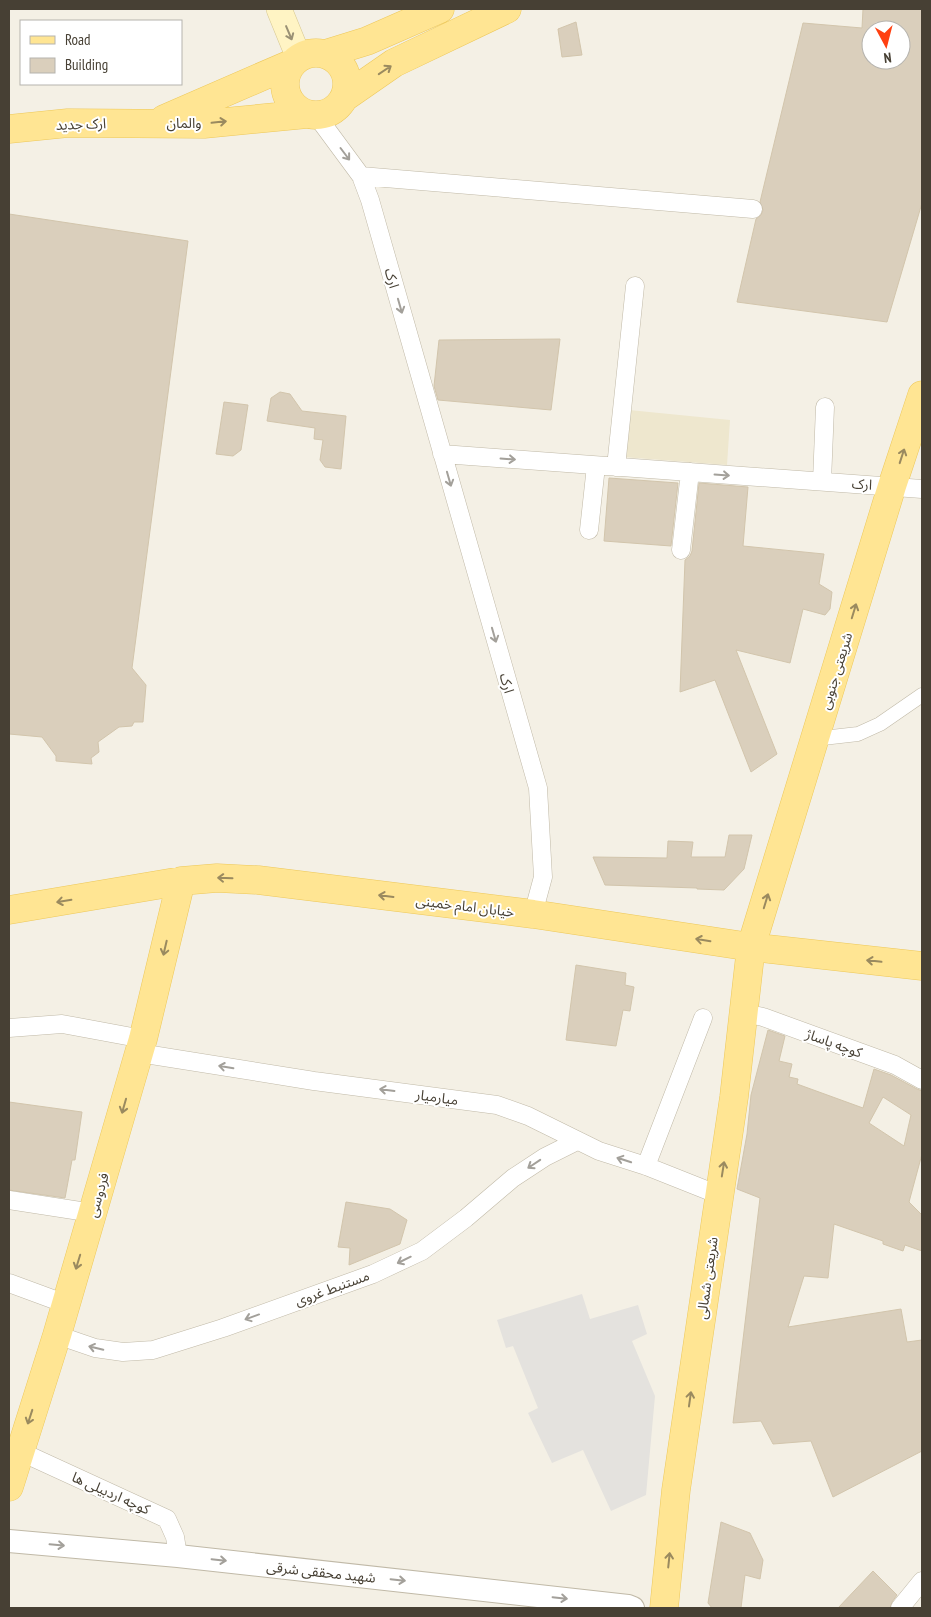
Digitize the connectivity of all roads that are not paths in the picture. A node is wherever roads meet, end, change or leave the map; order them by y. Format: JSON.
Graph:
{"nodes":[{"id":1,"x":279,"y":9,"type":"edge"},
{"id":2,"x":440,"y":9,"type":"edge"},
{"id":3,"x":507,"y":9,"type":"edge"},
{"id":4,"x":306,"y":58,"type":"junction"},
{"id":5,"x":344,"y":97,"type":"junction"},
{"id":6,"x":311,"y":115,"type":"junction"},
{"id":7,"x":153,"y":123,"type":"junction"},
{"id":8,"x":9,"y":129,"type":"edge"},
{"id":9,"x":361,"y":176,"type":"junction"},
{"id":10,"x":753,"y":208,"type":"dead end"},
{"id":11,"x":635,"y":286,"type":"dead end"},
{"id":12,"x":922,"y":395,"type":"edge"},
{"id":13,"x":825,"y":407,"type":"dead end"},
{"id":14,"x":442,"y":454,"type":"junction"},
{"id":15,"x":596,"y":466,"type":"junction"},
{"id":16,"x":616,"y":467,"type":"junction"},
{"id":17,"x":690,"y":472,"type":"junction"},
{"id":18,"x":822,"y":482,"type":"junction"},
{"id":19,"x":892,"y":486,"type":"junction"},
{"id":20,"x":922,"y":489,"type":"edge"},
{"id":21,"x":589,"y":530,"type":"dead end"},
{"id":22,"x":681,"y":550,"type":"dead end"},
{"id":23,"x":922,"y":695,"type":"edge"},
{"id":24,"x":814,"y":740,"type":"junction"},
{"id":25,"x":178,"y":891,"type":"junction"},
{"id":26,"x":9,"y":910,"type":"edge"},
{"id":27,"x":533,"y":914,"type":"junction"},
{"id":28,"x":752,"y":947,"type":"junction"},
{"id":29,"x":922,"y":966,"type":"edge"},
{"id":30,"x":744,"y":1013,"type":"junction"},
{"id":31,"x":704,"y":1018,"type":"dead end"},
{"id":32,"x":9,"y":1028,"type":"edge"},
{"id":33,"x":141,"y":1046,"type":"junction"},
{"id":34,"x":922,"y":1080,"type":"edge"},
{"id":35,"x":577,"y":1141,"type":"junction"},
{"id":36,"x":646,"y":1166,"type":"junction"},
{"id":37,"x":719,"y":1195,"type":"junction"},
{"id":38,"x":9,"y":1200,"type":"edge"},
{"id":39,"x":93,"y":1212,"type":"junction"},
{"id":40,"x":9,"y":1283,"type":"edge"},
{"id":41,"x":66,"y":1304,"type":"junction"},
{"id":42,"x":57,"y":1335,"type":"junction"},
{"id":43,"x":13,"y":1468,"type":"edge"},
{"id":44,"x":9,"y":1541,"type":"edge"},
{"id":45,"x":178,"y":1556,"type":"junction"},
{"id":46,"x":922,"y":1581,"type":"edge"},
{"id":47,"x":633,"y":1608,"type":"edge"},
{"id":48,"x":664,"y":1608,"type":"edge"},
{"id":49,"x":900,"y":1608,"type":"edge"}],
"edges":[{"from":1,"to":4,"type":"main road","one_way":true},
{"from":2,"to":4,"type":"main road","name":"والمان"},
{"from":5,"to":3,"type":"main road","one_way":true},
{"from":4,"to":5,"type":"main road"},
{"from":4,"to":6,"type":"main road"},
{"from":4,"to":7,"type":"main road","name":"والمان"},
{"from":5,"to":6,"type":"main road"},
{"from":7,"to":6,"type":"main road","name":"والمان","one_way":true},
{"from":6,"to":9,"type":"street","name":"ارک","one_way":true},
{"from":7,"to":8,"type":"main road","name":"ارک جدید"},
{"from":9,"to":10,"type":"street"},
{"from":9,"to":14,"type":"street","name":"ارک","one_way":true},
{"from":11,"to":16,"type":"street"},
{"from":19,"to":12,"type":"main road","name":"شریعتی جنوبی","one_way":true},
{"from":13,"to":18,"type":"street"},
{"from":14,"to":15,"type":"street","name":"ارک","one_way":true},
{"from":14,"to":27,"type":"street","name":"ارک","one_way":true},
{"from":15,"to":16,"type":"street","name":"ارک"},
{"from":15,"to":21,"type":"street"},
{"from":16,"to":17,"type":"street","name":"ارک"},
{"from":17,"to":18,"type":"street","name":"ارک","one_way":true},
{"from":17,"to":22,"type":"street"},
{"from":18,"to":19,"type":"street","name":"ارک"},
{"from":19,"to":20,"type":"street","name":"ارک"},
{"from":24,"to":19,"type":"main road","name":"شریعتی جنوبی","one_way":true},
{"from":23,"to":24,"type":"street"},
{"from":28,"to":24,"type":"main road","name":"شریعتی جنوبی","one_way":true},
{"from":25,"to":26,"type":"main road","name":"خیابان امام خمینی","one_way":true},
{"from":27,"to":25,"type":"main road","name":"خیابان امام خمینی","one_way":true},
{"from":25,"to":33,"type":"main road","name":"فردوسی","one_way":true},
{"from":28,"to":27,"type":"main road","name":"خیابان امام خمینی","one_way":true},
{"from":29,"to":28,"type":"main road","name":"خیابان امام خمینی","one_way":true},
{"from":28,"to":30,"type":"main road","name":"شریعتی شمالی"},
{"from":30,"to":34,"type":"street","name":"کوچه پاساژ"},
{"from":37,"to":30,"type":"main road","name":"شریعتی شمالی","one_way":true},
{"from":31,"to":36,"type":"street"},
{"from":32,"to":33,"type":"street","name":"میارمیار"},
{"from":35,"to":33,"type":"street","name":"میارمیار","one_way":true},
{"from":33,"to":39,"type":"main road","name":"فردوسی","one_way":true},
{"from":36,"to":35,"type":"street","name":"میارمیار","one_way":true},
{"from":35,"to":42,"type":"street","name":"مستنبط غروی","one_way":true},
{"from":36,"to":37,"type":"street","name":"میارمیار"},
{"from":48,"to":37,"type":"main road","name":"شریعتی شمالی","one_way":true},
{"from":38,"to":39,"type":"street"},
{"from":39,"to":41,"type":"main road","name":"فردوسی","one_way":true},
{"from":40,"to":41,"type":"street"},
{"from":41,"to":42,"type":"main road","name":"فردوسی"},
{"from":42,"to":43,"type":"main road","name":"فردوسی","one_way":true},
{"from":43,"to":45,"type":"street","name":"کوچه اردبیلی ها"},
{"from":44,"to":45,"type":"street","name":"شهید محققی شرقی","one_way":true},
{"from":45,"to":47,"type":"street","name":"شهید محققی شرقی","one_way":true},
{"from":46,"to":49,"type":"street"}]}
